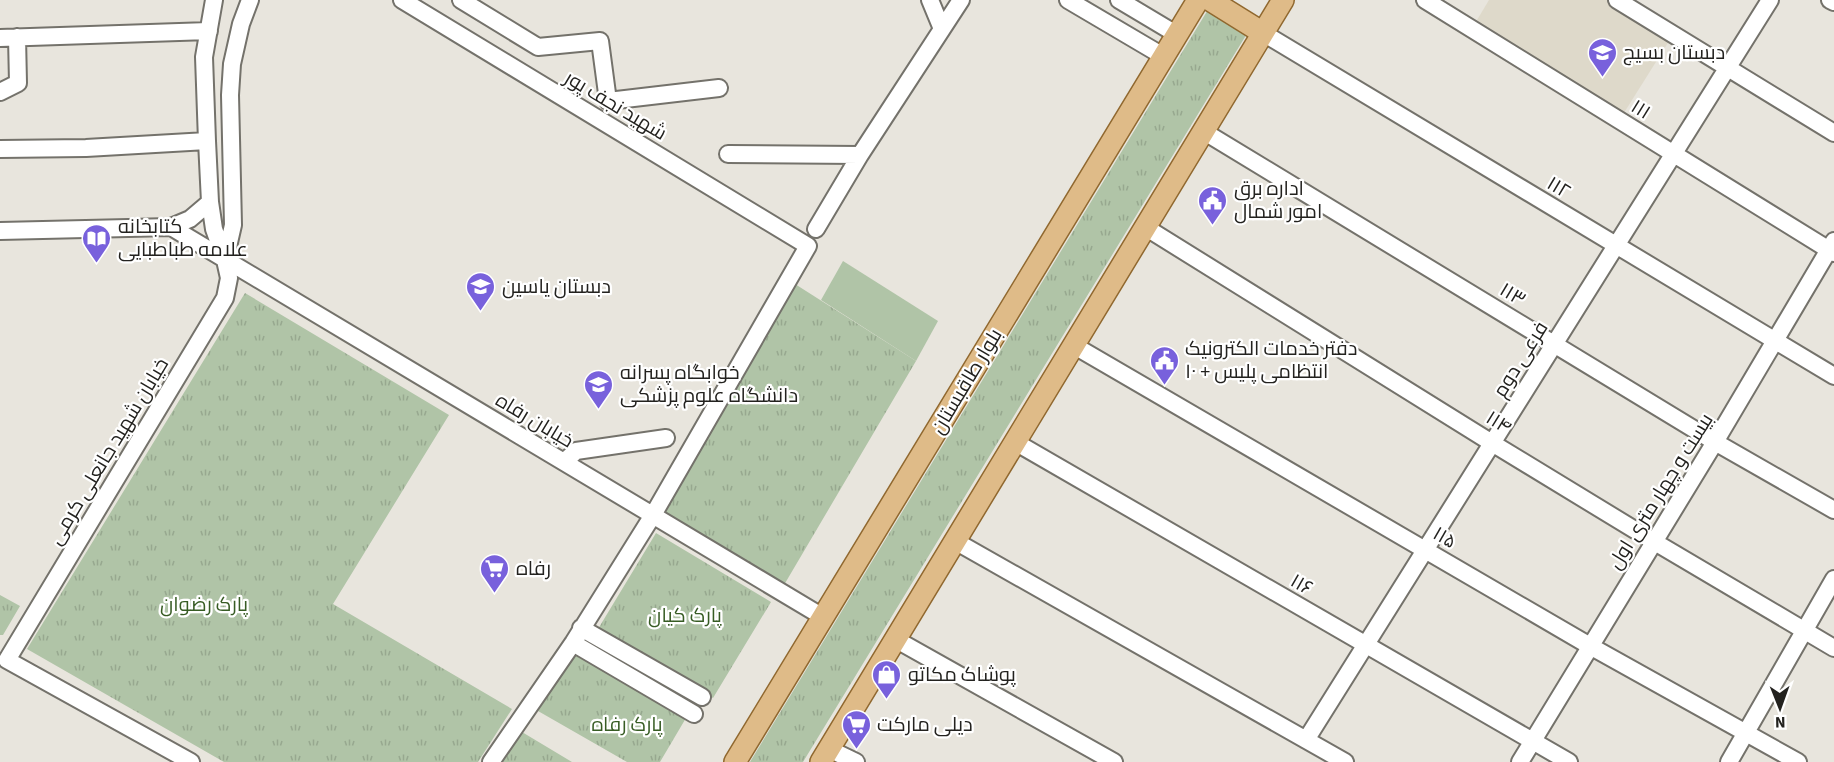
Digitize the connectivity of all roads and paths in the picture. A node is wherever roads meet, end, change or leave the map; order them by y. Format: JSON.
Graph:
{"nodes":[{"id":1,"x":214,"y":0,"type":"edge"},
{"id":2,"x":250,"y":0,"type":"edge"},
{"id":3,"x":402,"y":0,"type":"edge"},
{"id":4,"x":461,"y":0,"type":"edge"},
{"id":5,"x":930,"y":0,"type":"edge"},
{"id":6,"x":961,"y":0,"type":"edge"},
{"id":7,"x":1068,"y":0,"type":"edge"},
{"id":8,"x":1119,"y":0,"type":"edge"},
{"id":9,"x":1198,"y":0,"type":"edge"},
{"id":10,"x":1210,"y":0,"type":"edge"},
{"id":11,"x":1283,"y":0,"type":"edge"},
{"id":12,"x":1425,"y":0,"type":"edge"},
{"id":13,"x":1617,"y":0,"type":"edge"},
{"id":14,"x":1770,"y":0,"type":"edge"},
{"id":15,"x":942,"y":29,"type":"junction"},
{"id":16,"x":209,"y":31,"type":"junction"},
{"id":17,"x":1263,"y":33,"type":"junction"},
{"id":18,"x":1176,"y":34,"type":"junction"},
{"id":19,"x":8,"y":38,"type":"edge"},
{"id":20,"x":1162,"y":56,"type":"junction"},
{"id":21,"x":1727,"y":68,"type":"junction"},
{"id":22,"x":719,"y":88,"type":"dead end"},
{"id":23,"x":0,"y":92,"type":"edge"},
{"id":24,"x":1203,"y":131,"type":"junction"},
{"id":25,"x":1834,"y":133,"type":"edge"},
{"id":26,"x":207,"y":141,"type":"junction"},
{"id":27,"x":0,"y":149,"type":"edge"},
{"id":28,"x":728,"y":154,"type":"dead end"},
{"id":29,"x":1673,"y":154,"type":"junction"},
{"id":30,"x":860,"y":155,"type":"junction"},
{"id":31,"x":210,"y":202,"type":"junction"},
{"id":32,"x":171,"y":227,"type":"junction"},
{"id":33,"x":1145,"y":227,"type":"junction"},
{"id":34,"x":816,"y":229,"type":"dead end"},
{"id":35,"x":0,"y":231,"type":"edge"},
{"id":36,"x":1616,"y":245,"type":"junction"},
{"id":37,"x":1832,"y":248,"type":"edge"},
{"id":38,"x":225,"y":260,"type":"junction"},
{"id":39,"x":1774,"y":340,"type":"junction"},
{"id":40,"x":1555,"y":344,"type":"junction"},
{"id":41,"x":1073,"y":345,"type":"junction"},
{"id":42,"x":1834,"y":376,"type":"edge"},
{"id":43,"x":666,"y":438,"type":"dead end"},
{"id":44,"x":1014,"y":442,"type":"junction"},
{"id":45,"x":1715,"y":442,"type":"junction"},
{"id":46,"x":1492,"y":443,"type":"junction"},
{"id":47,"x":564,"y":462,"type":"junction"},
{"id":48,"x":1834,"y":510,"type":"edge"},
{"id":49,"x":653,"y":515,"type":"junction"},
{"id":50,"x":955,"y":541,"type":"junction"},
{"id":51,"x":1653,"y":541,"type":"junction"},
{"id":52,"x":1426,"y":550,"type":"junction"},
{"id":53,"x":1834,"y":579,"type":"edge"},
{"id":54,"x":823,"y":616,"type":"junction"},
{"id":55,"x":581,"y":628,"type":"junction"},
{"id":56,"x":1805,"y":630,"type":"junction"},
{"id":57,"x":895,"y":639,"type":"junction"},
{"id":58,"x":573,"y":643,"type":"junction"},
{"id":59,"x":1366,"y":645,"type":"junction"},
{"id":60,"x":1590,"y":646,"type":"junction"},
{"id":61,"x":1834,"y":648,"type":"edge"},
{"id":62,"x":4,"y":661,"type":"edge"},
{"id":63,"x":702,"y":698,"type":"dead end"},
{"id":64,"x":693,"y":714,"type":"dead end"},
{"id":65,"x":1746,"y":733,"type":"junction"},
{"id":66,"x":1306,"y":740,"type":"junction"},
{"id":67,"x":1533,"y":741,"type":"junction"},
{"id":68,"x":825,"y":755,"type":"edge"},
{"id":69,"x":190,"y":762,"type":"edge"},
{"id":70,"x":491,"y":762,"type":"edge"},
{"id":71,"x":735,"y":762,"type":"edge"},
{"id":72,"x":856,"y":762,"type":"edge"},
{"id":73,"x":1114,"y":762,"type":"edge"},
{"id":74,"x":1345,"y":762,"type":"edge"},
{"id":75,"x":1520,"y":762,"type":"edge"},
{"id":76,"x":1569,"y":762,"type":"edge"},
{"id":77,"x":1729,"y":762,"type":"edge"},
{"id":78,"x":1798,"y":762,"type":"edge"}],
"edges":[{"from":1,"to":16,"type":"street"},
{"from":2,"to":38,"type":"street"},
{"from":3,"to":49,"type":"street","name":"شهید نجف پور"},
{"from":4,"to":22,"type":"street"},
{"from":5,"to":15,"type":"street"},
{"from":6,"to":15,"type":"street"},
{"from":7,"to":20,"type":"street"},
{"from":8,"to":18,"type":"street"},
{"from":9,"to":18,"type":"main road","name":"بلوار طاقبستان"},
{"from":10,"to":17,"type":"main road"},
{"from":11,"to":17,"type":"main road"},
{"from":12,"to":29,"type":"street","name":"۱۱۱"},
{"from":13,"to":21,"type":"street"},
{"from":14,"to":21,"type":"street","name":"فرعی دوم"},
{"from":15,"to":30,"type":"street"},
{"from":16,"to":19,"type":"street"},
{"from":16,"to":26,"type":"street"},
{"from":17,"to":24,"type":"main road"},
{"from":17,"to":36,"type":"street","name":"۱۱۲"},
{"from":18,"to":20,"type":"main road","name":"بلوار طاقبستان"},
{"from":19,"to":23,"type":"street"},
{"from":20,"to":54,"type":"main road","name":"بلوار طاقبستان"},
{"from":21,"to":25,"type":"street"},
{"from":21,"to":29,"type":"street","name":"فرعی دوم"},
{"from":24,"to":33,"type":"main road"},
{"from":24,"to":40,"type":"street","name":"۱۱۳"},
{"from":26,"to":27,"type":"street"},
{"from":26,"to":31,"type":"street"},
{"from":28,"to":30,"type":"street"},
{"from":29,"to":36,"type":"street","name":"فرعی دوم"},
{"from":29,"to":37,"type":"street","name":"۱۱۱"},
{"from":30,"to":34,"type":"street"},
{"from":31,"to":32,"type":"street"},
{"from":31,"to":38,"type":"street"},
{"from":32,"to":35,"type":"street"},
{"from":32,"to":38,"type":"street","name":"خیابان رفاه"},
{"from":33,"to":41,"type":"main road"},
{"from":33,"to":46,"type":"street","name":"۱۱۴"},
{"from":36,"to":39,"type":"street","name":"۱۱۲"},
{"from":36,"to":40,"type":"street","name":"فرعی دوم"},
{"from":37,"to":39,"type":"street","name":"بیست و چهار متری اول"},
{"from":38,"to":47,"type":"street","name":"خیابان رفاه"},
{"from":38,"to":62,"type":"street","name":"خیابان شهید جانعلی کرمی"},
{"from":39,"to":42,"type":"street","name":"۱۱۲"},
{"from":39,"to":45,"type":"street","name":"بیست و چهار متری اول"},
{"from":40,"to":45,"type":"street","name":"۱۱۳"},
{"from":40,"to":46,"type":"street","name":"فرعی دوم"},
{"from":41,"to":44,"type":"main road"},
{"from":41,"to":52,"type":"street","name":"۱۱۵"},
{"from":43,"to":47,"type":"street"},
{"from":44,"to":50,"type":"main road"},
{"from":44,"to":59,"type":"street","name":"۱۱۶"},
{"from":45,"to":48,"type":"street","name":"۱۱۳"},
{"from":45,"to":51,"type":"street","name":"بیست و چهار متری اول"},
{"from":46,"to":51,"type":"street","name":"۱۱۴"},
{"from":46,"to":52,"type":"street","name":"فرعی دوم"},
{"from":47,"to":49,"type":"street","name":"خیابان رفاه"},
{"from":49,"to":54,"type":"street","name":"خیابان رفاه"},
{"from":49,"to":55,"type":"street"},
{"from":50,"to":57,"type":"main road"},
{"from":50,"to":66,"type":"street"},
{"from":51,"to":56,"type":"street","name":"۱۱۴"},
{"from":51,"to":60,"type":"street","name":"بیست و چهار متری اول"},
{"from":52,"to":59,"type":"street","name":"فرعی دوم"},
{"from":52,"to":60,"type":"street","name":"۱۱۵"},
{"from":53,"to":56,"type":"street"},
{"from":54,"to":71,"type":"main road","name":"بلوار طاقبستان"},
{"from":55,"to":58,"type":"street"},
{"from":55,"to":63,"type":"street"},
{"from":56,"to":61,"type":"street","name":"۱۱۴"},
{"from":56,"to":65,"type":"street"},
{"from":57,"to":68,"type":"main road"},
{"from":57,"to":73,"type":"street"},
{"from":58,"to":64,"type":"street"},
{"from":58,"to":70,"type":"street"},
{"from":59,"to":66,"type":"street","name":"فرعی دوم"},
{"from":59,"to":67,"type":"street","name":"۱۱۶"},
{"from":60,"to":65,"type":"street","name":"۱۱۵"},
{"from":60,"to":67,"type":"street","name":"بیست و چهار متری اول"},
{"from":62,"to":69,"type":"street"},
{"from":65,"to":77,"type":"street"},
{"from":65,"to":78,"type":"street","name":"۱۱۵"},
{"from":66,"to":74,"type":"street"},
{"from":67,"to":75,"type":"street","name":"بیست و چهار متری اول"},
{"from":67,"to":76,"type":"street","name":"۱۱۶"},
{"from":68,"to":72,"type":"street"}]}
